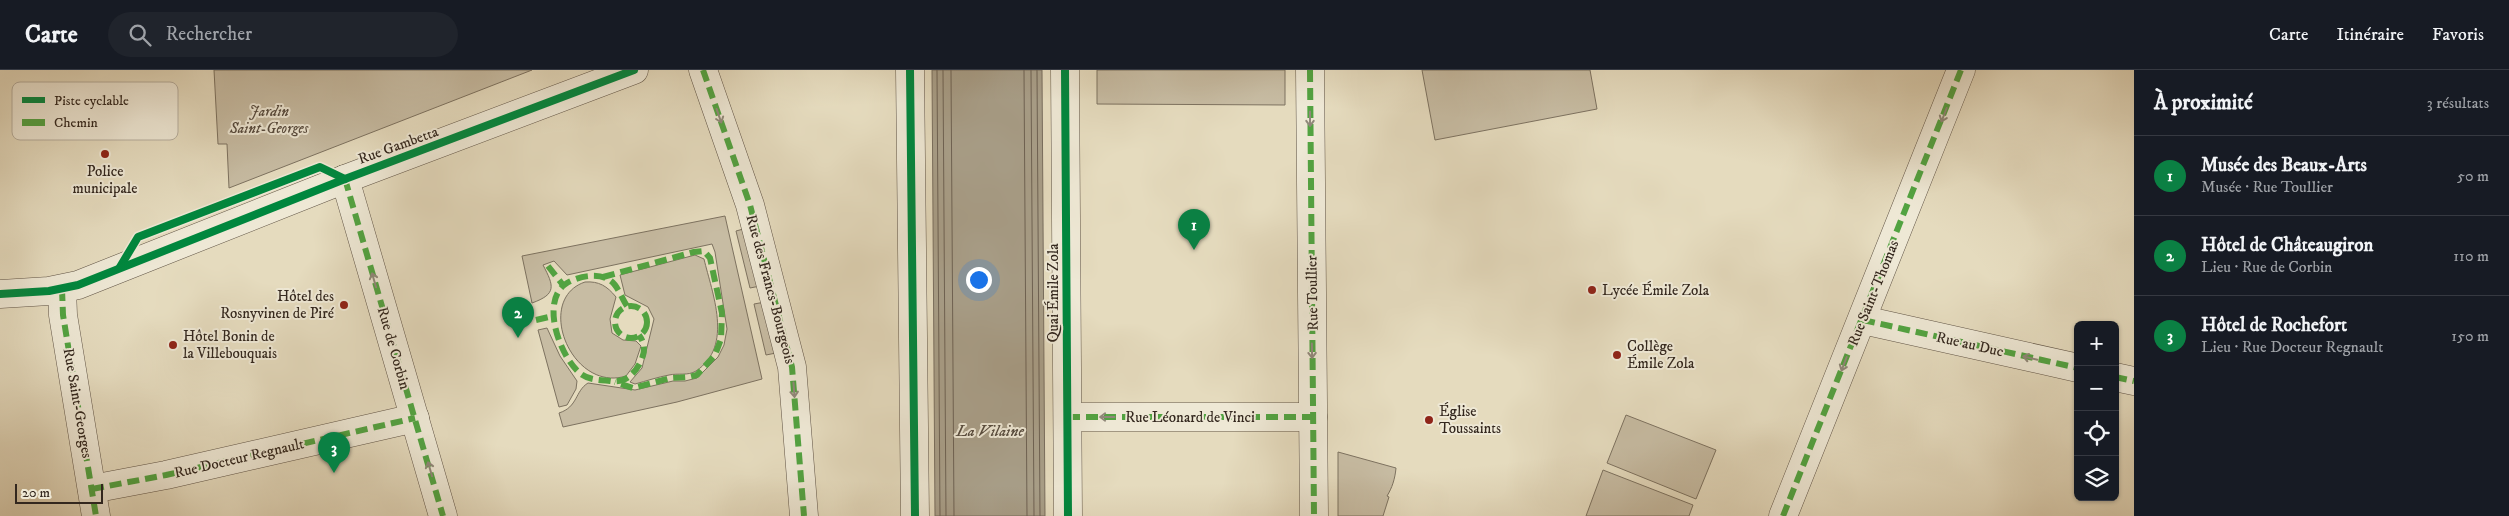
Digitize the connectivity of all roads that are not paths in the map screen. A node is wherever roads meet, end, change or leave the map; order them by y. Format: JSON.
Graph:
{"nodes":[{"id":1,"x":634,"y":70,"type":"edge"},
{"id":2,"x":703,"y":70,"type":"edge"},
{"id":3,"x":910,"y":70,"type":"edge"},
{"id":4,"x":1065,"y":70,"type":"edge"},
{"id":5,"x":1310,"y":70,"type":"edge"},
{"id":6,"x":1962,"y":70,"type":"edge"},
{"id":7,"x":345,"y":180,"type":"junction"},
{"id":8,"x":62,"y":289,"type":"junction"},
{"id":9,"x":0,"y":294,"type":"edge"},
{"id":10,"x":1863,"y":320,"type":"junction"},
{"id":11,"x":2074,"y":367,"type":"edge"},
{"id":12,"x":2119,"y":378,"type":"edge"},
{"id":13,"x":2134,"y":381,"type":"edge"},
{"id":14,"x":1068,"y":417,"type":"junction"},
{"id":15,"x":1313,"y":417,"type":"junction"},
{"id":16,"x":415,"y":418,"type":"junction"},
{"id":17,"x":92,"y":489,"type":"junction"},
{"id":18,"x":96,"y":516,"type":"edge"},
{"id":19,"x":443,"y":516,"type":"edge"},
{"id":20,"x":804,"y":516,"type":"edge"},
{"id":21,"x":915,"y":516,"type":"edge"},
{"id":22,"x":1068,"y":516,"type":"edge"},
{"id":23,"x":1314,"y":516,"type":"edge"},
{"id":24,"x":1783,"y":516,"type":"edge"}],
"edges":[{"from":1,"to":7,"type":"street","name":"Rue Gambetta"},
{"from":2,"to":20,"type":"street","name":"Rue des Francs-Bourgeois","one_way":true},
{"from":3,"to":21,"type":"street"},
{"from":4,"to":14,"type":"street","name":"Quai Émile Zola"},
{"from":5,"to":15,"type":"street","name":"Rue Toullier","one_way":true},
{"from":6,"to":10,"type":"street","name":"Rue Saint-Thomas","one_way":true},
{"from":7,"to":8,"type":"street","name":"Rue Gambetta"},
{"from":16,"to":7,"type":"street","name":"Rue de Corbin","one_way":true},
{"from":8,"to":9,"type":"street","name":"Rue Gambetta"},
{"from":8,"to":17,"type":"street","name":"Rue Saint-Georges"},
{"from":11,"to":10,"type":"street","name":"Rue au Duc","one_way":true},
{"from":10,"to":24,"type":"street","name":"Rue Saint-Thomas","one_way":true},
{"from":12,"to":13,"type":"street"},
{"from":15,"to":14,"type":"street","name":"Rue Léonard de Vinci","one_way":true},
{"from":14,"to":22,"type":"street","name":"Quai Émile Zola"},
{"from":15,"to":23,"type":"street","name":"Rue Toullier"},
{"from":16,"to":17,"type":"street","name":"Rue Docteur Regnault"},
{"from":19,"to":16,"type":"street","name":"Rue de Corbin","one_way":true},
{"from":17,"to":18,"type":"street","name":"Rue Saint-Georges"}]}
